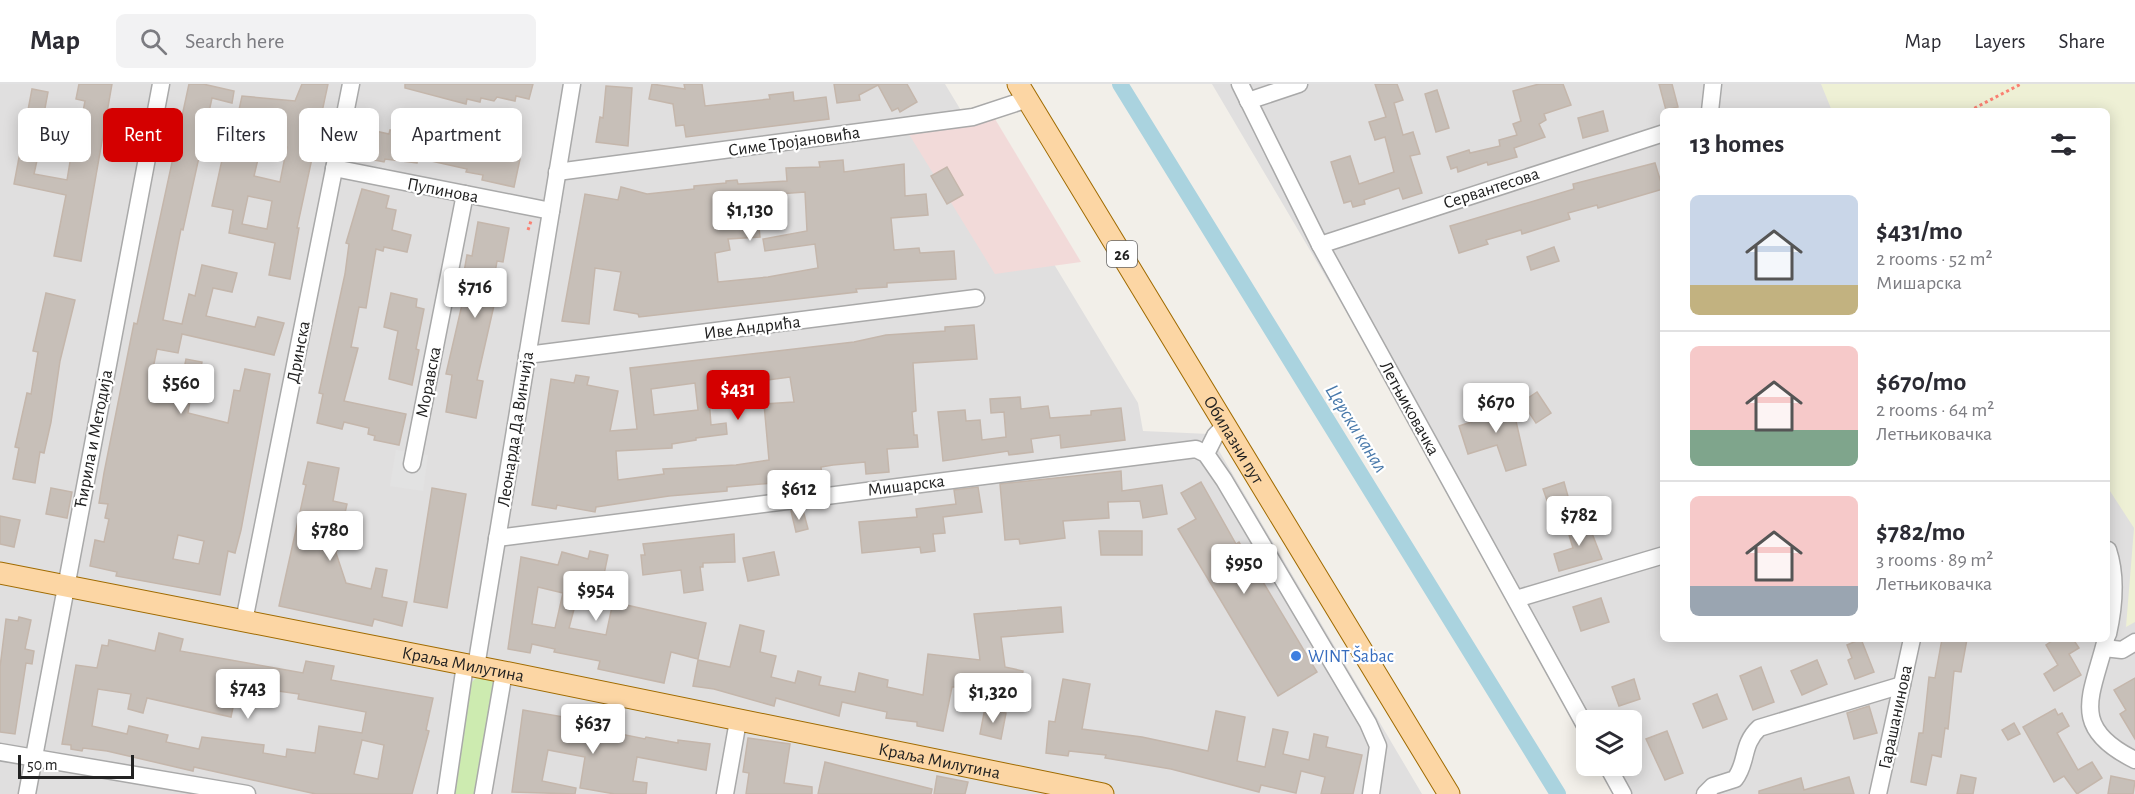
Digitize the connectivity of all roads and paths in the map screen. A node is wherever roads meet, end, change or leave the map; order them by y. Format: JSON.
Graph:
{"nodes":[{"id":1,"x":161,"y":84,"type":"edge"},
{"id":2,"x":351,"y":84,"type":"edge"},
{"id":3,"x":572,"y":84,"type":"edge"},
{"id":4,"x":1240,"y":84,"type":"edge"},
{"id":5,"x":1299,"y":84,"type":"edge"},
{"id":6,"x":1713,"y":84,"type":"edge"},
{"id":7,"x":2021,"y":84,"type":"edge"},
{"id":8,"x":1023,"y":92,"type":"edge"},
{"id":9,"x":1248,"y":100,"type":"junction"},
{"id":10,"x":1710,"y":108,"type":"edge"},
{"id":11,"x":1975,"y":108,"type":"edge"},
{"id":12,"x":1660,"y":135,"type":"edge"},
{"id":13,"x":334,"y":168,"type":"junction"},
{"id":14,"x":557,"y":172,"type":"junction"},
{"id":15,"x":465,"y":194,"type":"junction"},
{"id":16,"x":551,"y":212,"type":"junction"},
{"id":17,"x":1320,"y":245,"type":"junction"},
{"id":18,"x":976,"y":298,"type":"dead end"},
{"id":19,"x":527,"y":355,"type":"junction"},
{"id":20,"x":1226,"y":424,"type":"junction"},
{"id":21,"x":1206,"y":454,"type":"junction"},
{"id":22,"x":412,"y":464,"type":"dead end"},
{"id":23,"x":497,"y":538,"type":"junction"},
{"id":24,"x":1660,"y":556,"type":"edge"},
{"id":25,"x":2110,"y":562,"type":"edge"},
{"id":26,"x":0,"y":573,"type":"edge"},
{"id":27,"x":65,"y":586,"type":"junction"},
{"id":28,"x":1516,"y":599,"type":"junction"},
{"id":29,"x":244,"y":621,"type":"junction"},
{"id":30,"x":2110,"y":624,"type":"edge"},
{"id":31,"x":1911,"y":642,"type":"edge"},
{"id":32,"x":2106,"y":642,"type":"edge"},
{"id":33,"x":2108,"y":642,"type":"edge"},
{"id":34,"x":2135,"y":642,"type":"edge"},
{"id":35,"x":470,"y":666,"type":"junction"},
{"id":36,"x":504,"y":672,"type":"junction"},
{"id":37,"x":1902,"y":684,"type":"junction"},
{"id":38,"x":1577,"y":710,"type":"edge"},
{"id":39,"x":738,"y":721,"type":"junction"},
{"id":40,"x":0,"y":752,"type":"edge"},
{"id":41,"x":33,"y":758,"type":"junction"},
{"id":42,"x":2135,"y":760,"type":"edge"},
{"id":43,"x":1433,"y":768,"type":"junction"},
{"id":44,"x":1613,"y":776,"type":"edge"},
{"id":45,"x":223,"y":792,"type":"edge"},
{"id":46,"x":27,"y":794,"type":"edge"},
{"id":47,"x":247,"y":794,"type":"edge"},
{"id":48,"x":446,"y":794,"type":"edge"},
{"id":49,"x":483,"y":794,"type":"edge"},
{"id":50,"x":725,"y":794,"type":"edge"},
{"id":51,"x":1103,"y":794,"type":"edge"},
{"id":52,"x":1371,"y":794,"type":"edge"},
{"id":53,"x":1430,"y":794,"type":"edge"},
{"id":54,"x":1449,"y":794,"type":"edge"},
{"id":55,"x":1623,"y":794,"type":"edge"},
{"id":56,"x":1705,"y":794,"type":"edge"},
{"id":57,"x":1878,"y":794,"type":"edge"}],
"edges":[{"from":1,"to":27,"type":"street","name":"Ћирила и Методија"},
{"from":2,"to":13,"type":"street","name":"Дринска"},
{"from":3,"to":14,"type":"street","name":"Леонарда Да Винчија"},
{"from":4,"to":9,"type":"street","name":"Летњиковачка"},
{"from":5,"to":9,"type":"street"},
{"from":6,"to":10,"type":"street"},
{"from":7,"to":11,"type":"path"},
{"from":8,"to":14,"type":"street","name":"Симе Тројановића"},
{"from":8,"to":20,"type":"main road","name":"Обилазни пут","number":"26"},
{"from":9,"to":17,"type":"street","name":"Летњиковачка"},
{"from":12,"to":17,"type":"street","name":"Сервантесова"},
{"from":13,"to":15,"type":"street","name":"Пупинова"},
{"from":13,"to":29,"type":"street","name":"Дринска"},
{"from":14,"to":16,"type":"street","name":"Леонарда Да Винчија"},
{"from":15,"to":16,"type":"street","name":"Пупинова"},
{"from":15,"to":22,"type":"street","name":"Моравска"},
{"from":16,"to":19,"type":"street","name":"Леонарда Да Винчија"},
{"from":17,"to":28,"type":"street","name":"Летњиковачка"},
{"from":18,"to":19,"type":"street","name":"Иве Андрића"},
{"from":19,"to":23,"type":"street","name":"Леонарда Да Винчија"},
{"from":20,"to":21,"type":"street"},
{"from":20,"to":43,"type":"main road","name":"Обилазни пут","number":"26"},
{"from":21,"to":23,"type":"street","name":"Мишарска"},
{"from":21,"to":52,"type":"street"},
{"from":23,"to":35,"type":"street","name":"Леонарда Да Винчија"},
{"from":24,"to":28,"type":"street"},
{"from":25,"to":30,"type":"street"},
{"from":26,"to":27,"type":"main road","name":"Краља Милутина"},
{"from":27,"to":29,"type":"main road","name":"Краља Милутина"},
{"from":27,"to":41,"type":"street","name":"Ћирила и Методија"},
{"from":28,"to":38,"type":"street","name":"Летњиковачка"},
{"from":29,"to":35,"type":"main road","name":"Краља Милутина"},
{"from":31,"to":37,"type":"street","name":"Гарашанинова"},
{"from":32,"to":42,"type":"street"},
{"from":33,"to":34,"type":"street"},
{"from":35,"to":36,"type":"main road","name":"Краља Милутина"},
{"from":35,"to":48,"type":"street","name":"Леонарда Да Винчија"},
{"from":36,"to":39,"type":"main road","name":"Краља Милутина"},
{"from":36,"to":49,"type":"street"},
{"from":37,"to":56,"type":"street"},
{"from":37,"to":57,"type":"street","name":"Гарашанинова"},
{"from":39,"to":50,"type":"street"},
{"from":39,"to":51,"type":"main road","name":"Краља Милутина"},
{"from":40,"to":41,"type":"street"},
{"from":41,"to":45,"type":"street"},
{"from":41,"to":46,"type":"street","name":"Ћирила и Методија"},
{"from":43,"to":53,"type":"main road"},
{"from":43,"to":54,"type":"main road","name":"Обилазни пут","number":"26"},
{"from":44,"to":55,"type":"street"},
{"from":45,"to":47,"type":"street"}]}
